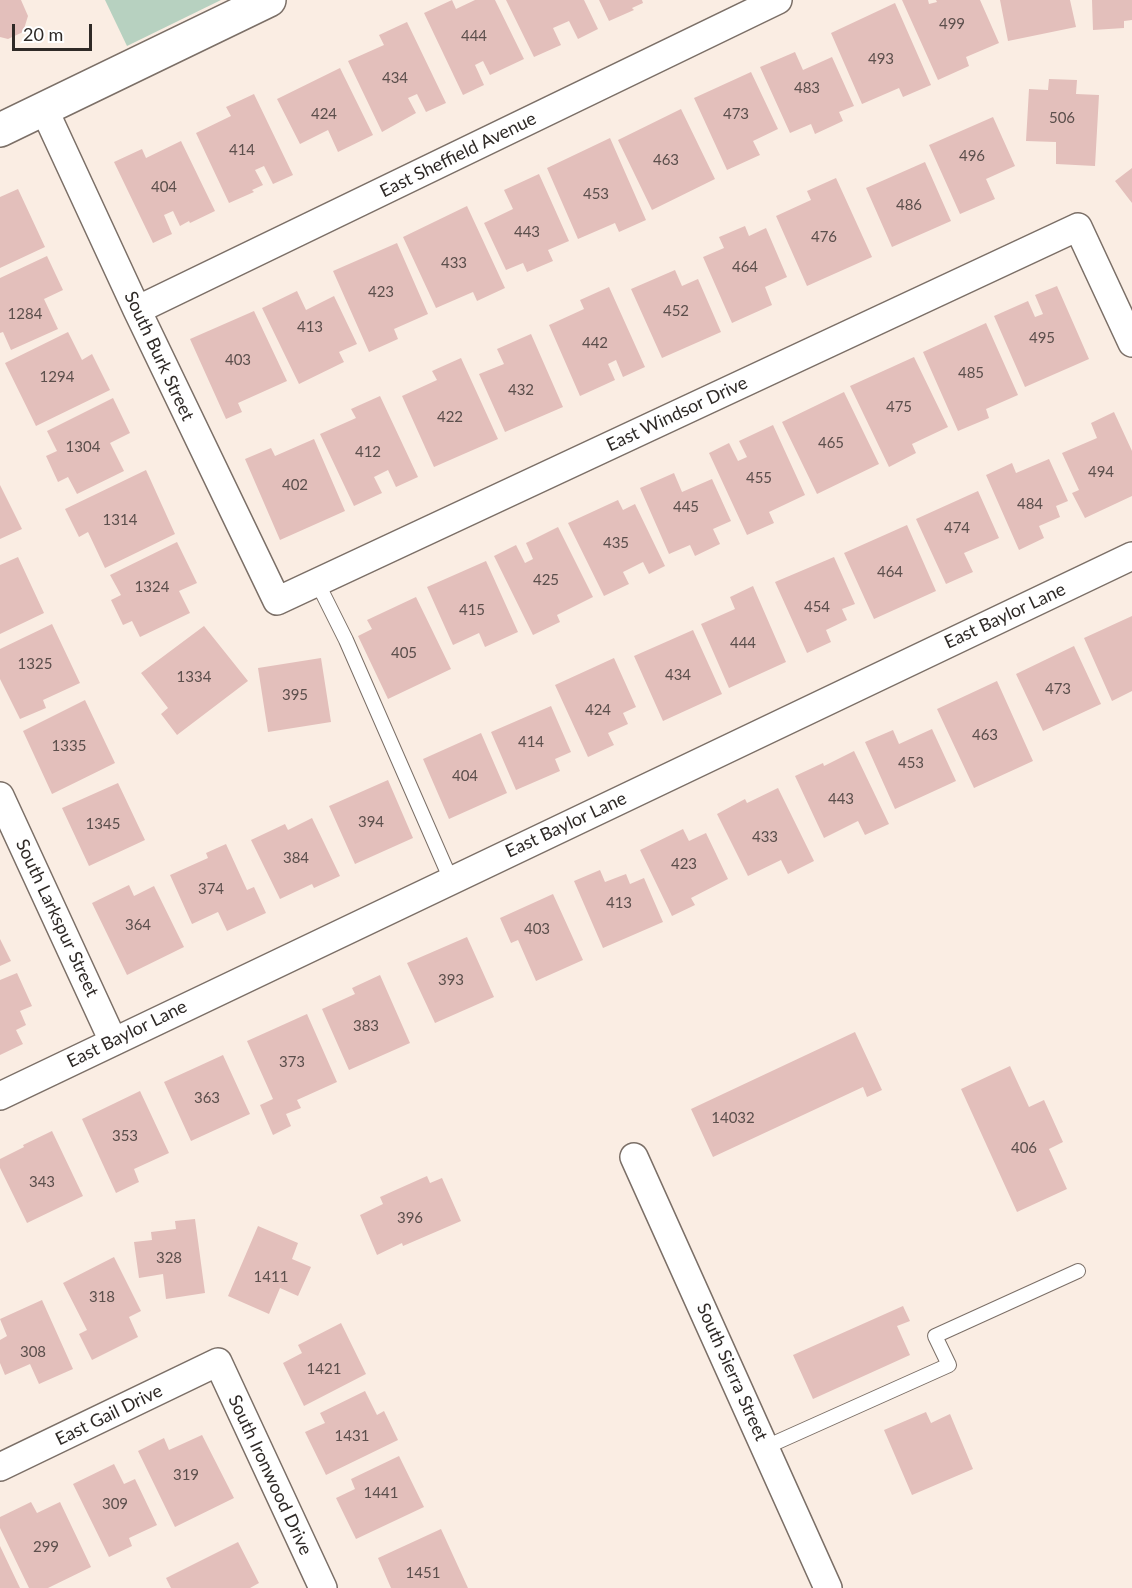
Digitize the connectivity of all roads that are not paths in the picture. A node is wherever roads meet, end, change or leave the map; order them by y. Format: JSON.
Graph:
{"nodes":[{"id":1,"x":269,"y":0,"type":"edge"},
{"id":2,"x":778,"y":0,"type":"edge"},
{"id":3,"x":44,"y":109,"type":"junction"},
{"id":4,"x":0,"y":130,"type":"edge"},
{"id":5,"x":137,"y":310,"type":"junction"},
{"id":6,"x":1132,"y":343,"type":"edge"},
{"id":7,"x":1132,"y":556,"type":"edge"},
{"id":8,"x":317,"y":582,"type":"junction"},
{"id":9,"x":277,"y":601,"type":"joint"},
{"id":10,"x":0,"y":796,"type":"edge"},
{"id":11,"x":451,"y":880,"type":"junction"},
{"id":12,"x":113,"y":1041,"type":"junction"},
{"id":13,"x":0,"y":1096,"type":"edge"},
{"id":14,"x":634,"y":1157,"type":"dead end"},
{"id":15,"x":1078,"y":1271,"type":"dead end"},
{"id":16,"x":218,"y":1362,"type":"joint"},
{"id":17,"x":766,"y":1447,"type":"junction"},
{"id":18,"x":0,"y":1467,"type":"edge"},
{"id":19,"x":323,"y":1588,"type":"edge"},
{"id":20,"x":828,"y":1588,"type":"edge"}],
"edges":[{"from":1,"to":3,"type":"street"},
{"from":2,"to":5,"type":"street","name":"East Sheffield Avenue"},
{"from":3,"to":4,"type":"street"},
{"from":3,"to":5,"type":"street","name":"South Burk Street"},
{"from":5,"to":9,"type":"street","name":"South Burk Street"},
{"from":6,"to":8,"type":"street","name":"East Windsor Drive"},
{"from":7,"to":11,"type":"street","name":"East Baylor Lane"},
{"from":8,"to":9,"type":"street","name":"East Windsor Drive"},
{"from":8,"to":11,"type":"lane"},
{"from":10,"to":12,"type":"street","name":"South Larkspur Street"},
{"from":11,"to":12,"type":"street","name":"East Baylor Lane"},
{"from":12,"to":13,"type":"street","name":"East Baylor Lane"},
{"from":14,"to":17,"type":"street","name":"South Sierra Street"},
{"from":15,"to":17,"type":"lane"},
{"from":16,"to":18,"type":"street","name":"East Gail Drive"},
{"from":16,"to":19,"type":"street","name":"South Ironwood Drive"},
{"from":17,"to":20,"type":"street","name":"South Sierra Street"}]}
